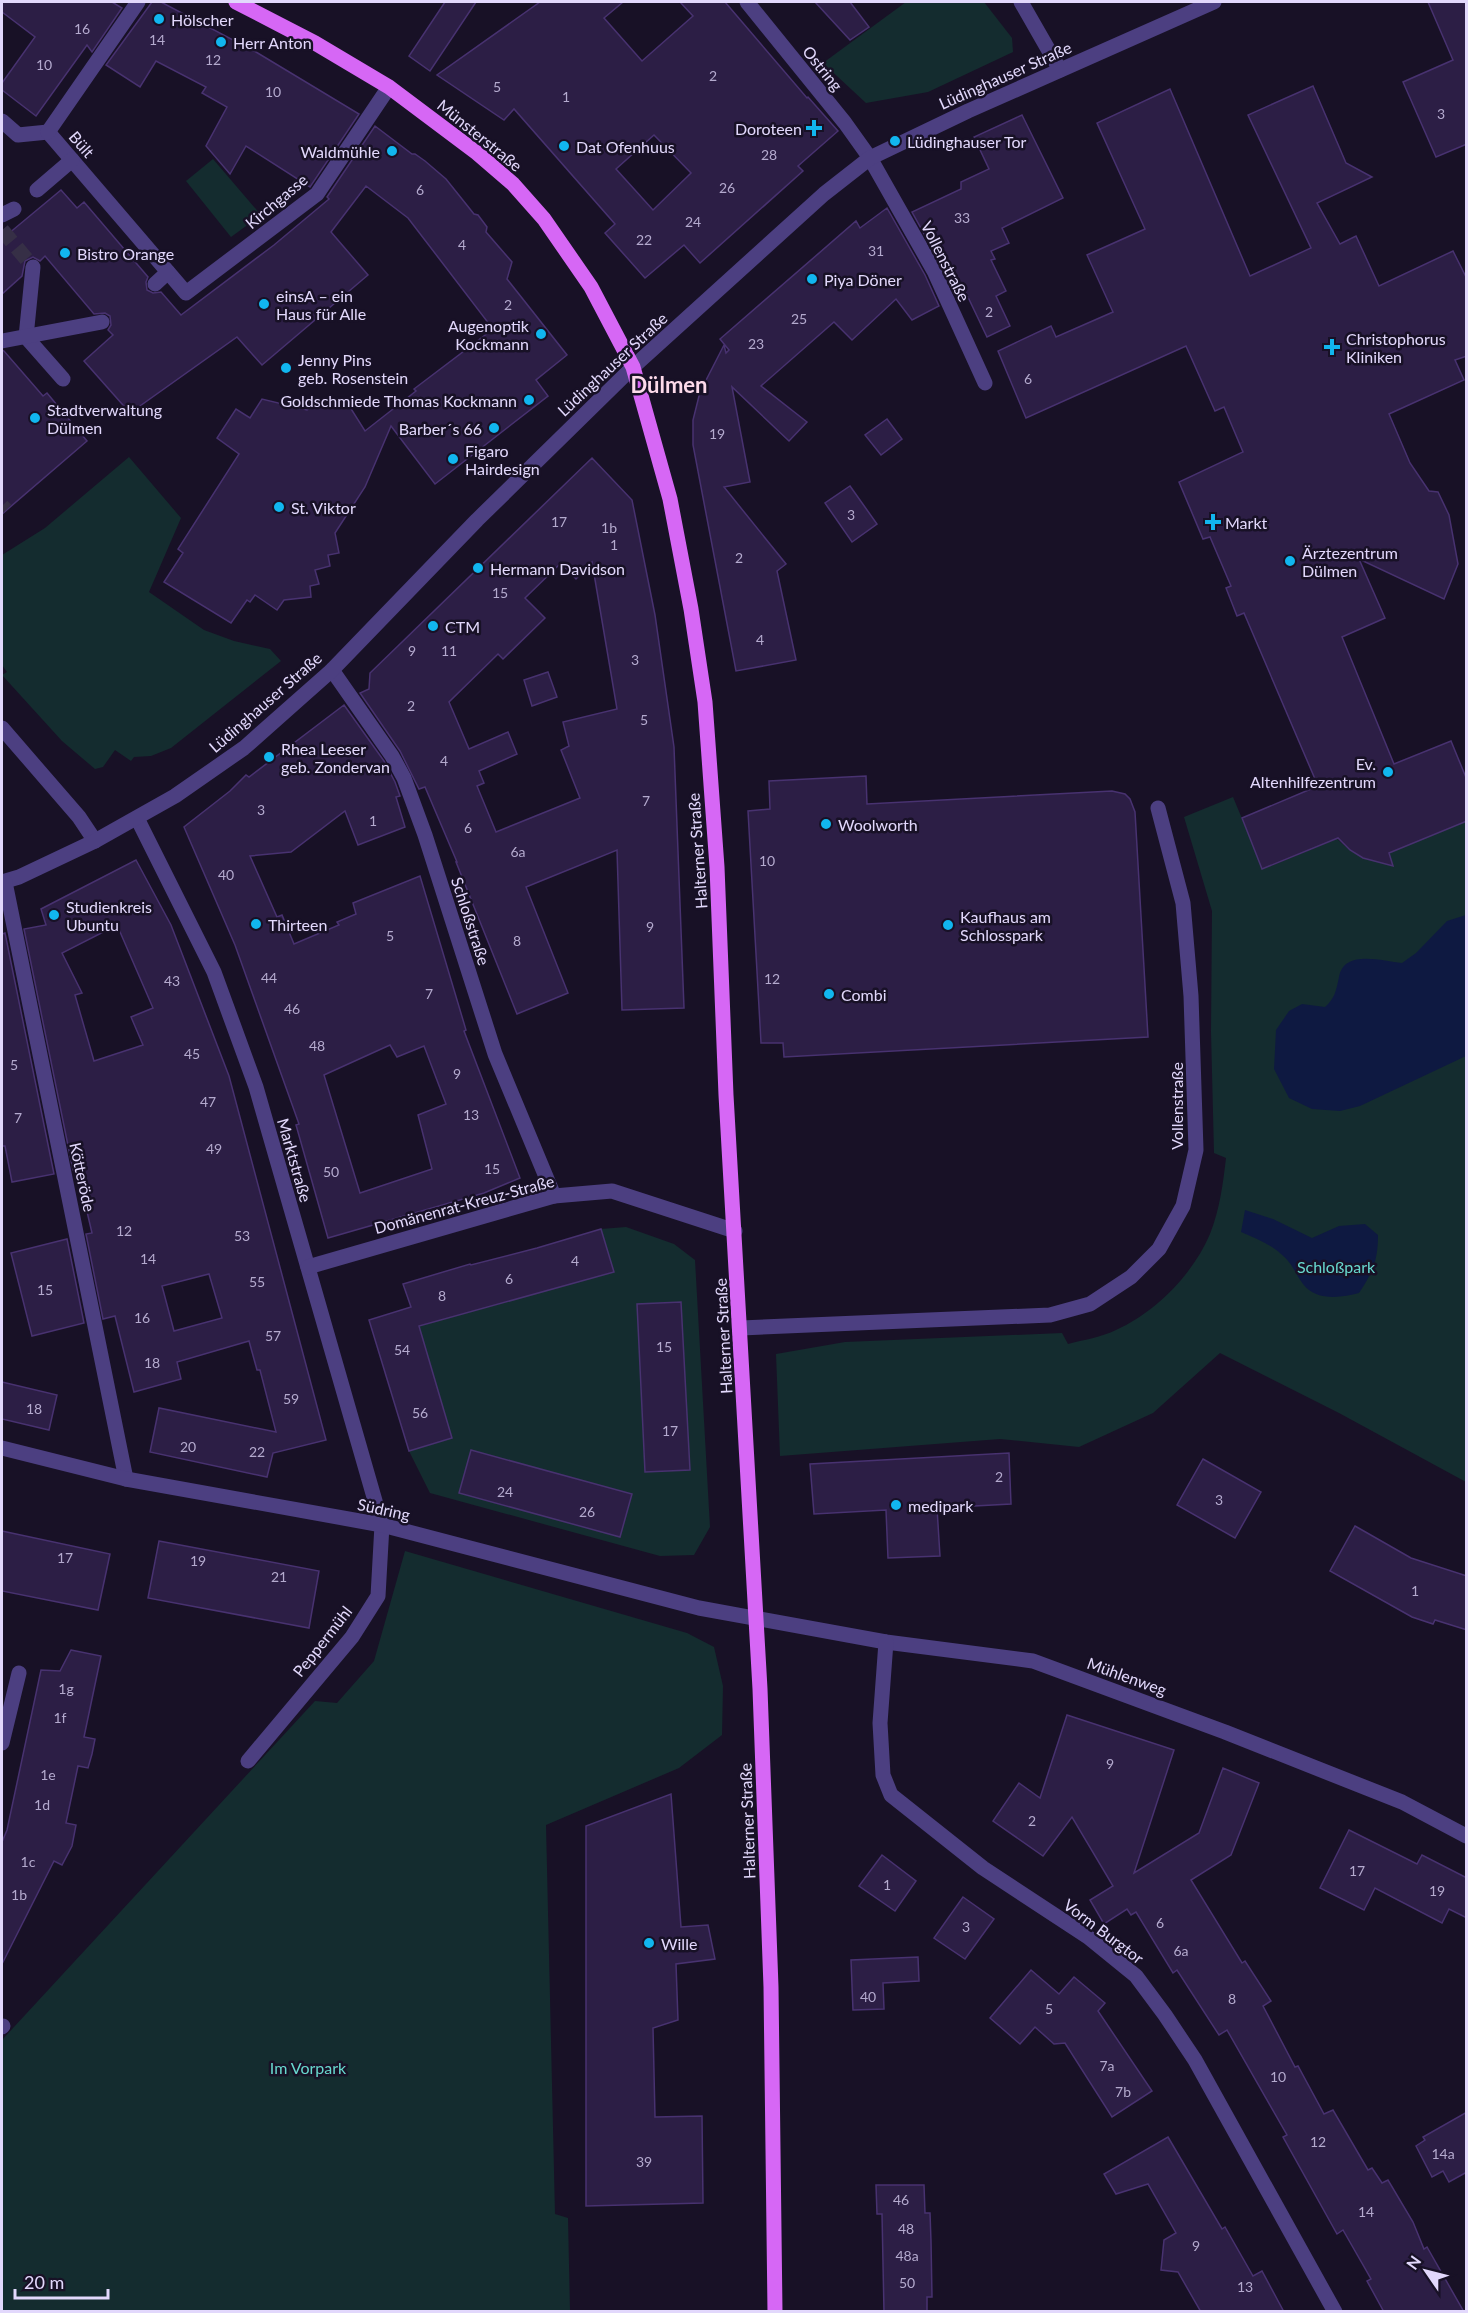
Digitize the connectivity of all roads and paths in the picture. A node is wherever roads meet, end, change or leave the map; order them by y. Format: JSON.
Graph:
{"nodes":[{"id":1,"x":138,"y":2,"type":"edge"},
{"id":2,"x":236,"y":2,"type":"edge"},
{"id":3,"x":747,"y":2,"type":"edge"},
{"id":4,"x":1021,"y":2,"type":"edge"},
{"id":5,"x":1214,"y":2,"type":"edge"},
{"id":6,"x":1060,"y":70,"type":"junction"},
{"id":7,"x":389,"y":87,"type":"junction"},
{"id":8,"x":2,"y":121,"type":"edge"},
{"id":9,"x":48,"y":132,"type":"junction"},
{"id":10,"x":870,"y":158,"type":"junction"},
{"id":11,"x":72,"y":160,"type":"junction"},
{"id":12,"x":37,"y":190,"type":"dead end"},
{"id":13,"x":33,"y":267,"type":"dead end"},
{"id":14,"x":168,"y":272,"type":"junction"},
{"id":15,"x":155,"y":284,"type":"dead end"},
{"id":16,"x":186,"y":293,"type":"joint"},
{"id":17,"x":102,"y":322,"type":"dead end"},
{"id":18,"x":26,"y":337,"type":"junction"},
{"id":19,"x":2,"y":341,"type":"edge"},
{"id":20,"x":633,"y":367,"type":"junction"},
{"id":21,"x":63,"y":379,"type":"dead end"},
{"id":22,"x":985,"y":382,"type":"dead end"},
{"id":23,"x":332,"y":670,"type":"junction"},
{"id":24,"x":2,"y":728,"type":"edge"},
{"id":25,"x":1158,"y":808,"type":"dead end"},
{"id":26,"x":137,"y":818,"type":"junction"},
{"id":27,"x":95,"y":841,"type":"junction"},
{"id":28,"x":3,"y":882,"type":"edge"},
{"id":29,"x":554,"y":1196,"type":"junction"},
{"id":30,"x":735,"y":1231,"type":"junction"},
{"id":31,"x":308,"y":1267,"type":"junction"},
{"id":32,"x":741,"y":1328,"type":"junction"},
{"id":33,"x":2,"y":1448,"type":"edge"},
{"id":34,"x":126,"y":1479,"type":"junction"},
{"id":35,"x":382,"y":1525,"type":"junction"},
{"id":36,"x":756,"y":1619,"type":"junction"},
{"id":37,"x":886,"y":1642,"type":"junction"},
{"id":38,"x":19,"y":1672,"type":"dead end"},
{"id":39,"x":2,"y":1743,"type":"edge"},
{"id":40,"x":248,"y":1761,"type":"dead end"},
{"id":41,"x":1467,"y":1836,"type":"edge"},
{"id":42,"x":775,"y":2312,"type":"edge"},
{"id":43,"x":1335,"y":2312,"type":"edge"}],
"edges":[{"from":1,"to":9,"type":"street","name":"Bült"},
{"from":2,"to":7,"type":"main road","name":"Münsterstraße"},
{"from":3,"to":10,"type":"street","name":"Ostring"},
{"from":4,"to":6,"type":"street"},
{"from":5,"to":6,"type":"street","name":"Lüdinghauser Straße"},
{"from":6,"to":10,"type":"street","name":"Lüdinghauser Straße"},
{"from":7,"to":16,"type":"street","name":"Kirchgasse"},
{"from":7,"to":20,"type":"main road","name":"Münsterstraße"},
{"from":8,"to":9,"type":"street"},
{"from":9,"to":11,"type":"street","name":"Bült"},
{"from":10,"to":20,"type":"street","name":"Lüdinghauser Straße"},
{"from":10,"to":22,"type":"street","name":"Vollenstraße"},
{"from":11,"to":12,"type":"street"},
{"from":11,"to":14,"type":"street","name":"Bült"},
{"from":13,"to":18,"type":"street"},
{"from":14,"to":15,"type":"street"},
{"from":14,"to":16,"type":"street","name":"Bült"},
{"from":17,"to":18,"type":"street"},
{"from":18,"to":19,"type":"street"},
{"from":18,"to":21,"type":"street"},
{"from":20,"to":23,"type":"street","name":"Lüdinghauser Straße"},
{"from":20,"to":30,"type":"main road","name":"Halterner Straße"},
{"from":23,"to":26,"type":"street","name":"Lüdinghauser Straße"},
{"from":23,"to":29,"type":"street","name":"Schloßstraße"},
{"from":24,"to":27,"type":"street"},
{"from":25,"to":32,"type":"street","name":"Vollenstraße"},
{"from":26,"to":27,"type":"street","name":"Lüdinghauser Straße"},
{"from":26,"to":31,"type":"street","name":"Marktstraße"},
{"from":27,"to":28,"type":"street","name":"Lüdinghauser Straße"},
{"from":28,"to":34,"type":"street","name":"Kötteröde"},
{"from":29,"to":30,"type":"street","name":"Domänenrat-Kreuz-Straße"},
{"from":29,"to":31,"type":"street","name":"Domänenrat-Kreuz-Straße"},
{"from":30,"to":32,"type":"main road","name":"Halterner Straße"},
{"from":31,"to":35,"type":"street","name":"Marktstraße"},
{"from":32,"to":36,"type":"main road","name":"Halterner Straße"},
{"from":33,"to":34,"type":"street","name":"Südring"},
{"from":34,"to":35,"type":"street","name":"Südring"},
{"from":35,"to":36,"type":"street","name":"Südring"},
{"from":35,"to":40,"type":"street","name":"Peppermühl"},
{"from":36,"to":37,"type":"street","name":"Mühlenweg"},
{"from":36,"to":42,"type":"main road","name":"Halterner Straße"},
{"from":37,"to":41,"type":"street","name":"Mühlenweg"},
{"from":37,"to":43,"type":"street","name":"Vorm Burgtor"},
{"from":38,"to":39,"type":"street"}]}
